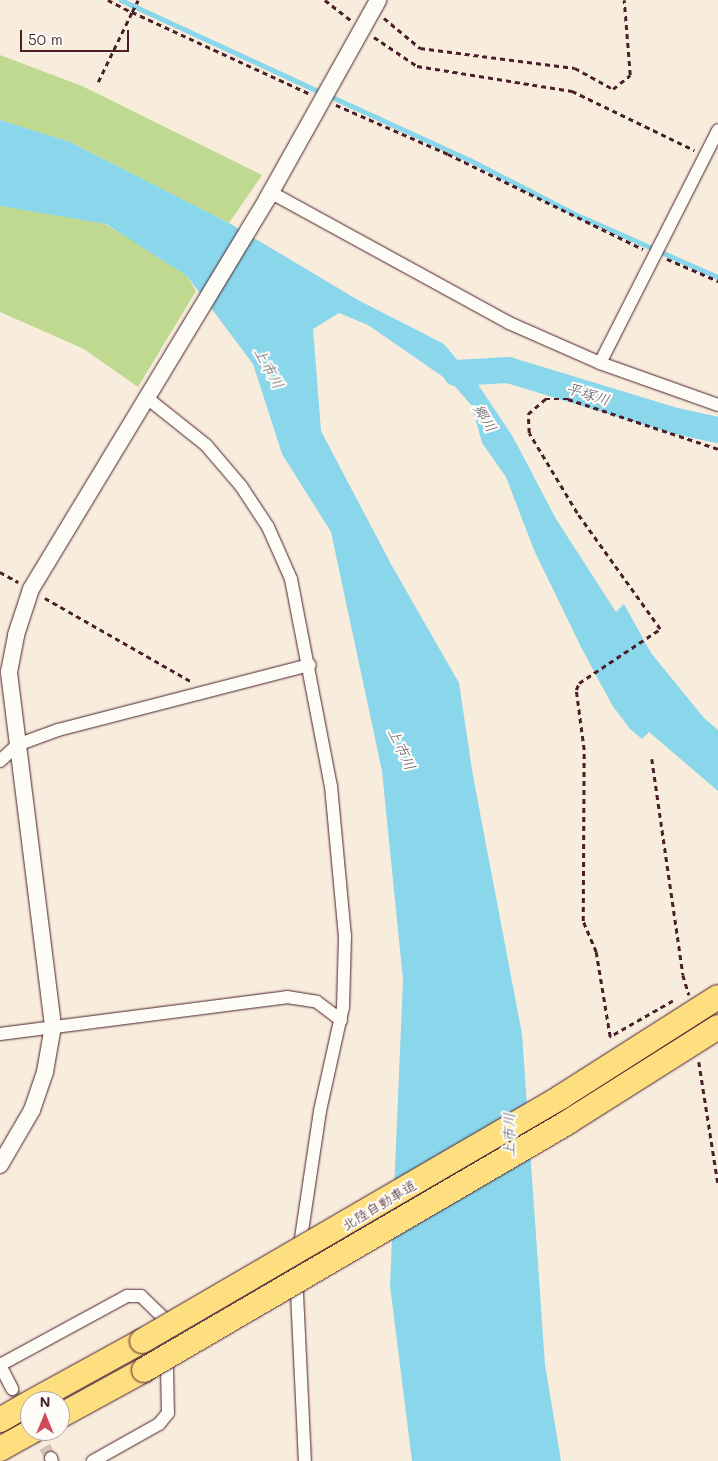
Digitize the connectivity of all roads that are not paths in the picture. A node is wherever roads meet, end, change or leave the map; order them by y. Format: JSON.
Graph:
{"nodes":[{"id":1,"x":375,"y":4,"type":"edge"},
{"id":2,"x":718,"y":130,"type":"edge"},
{"id":3,"x":268,"y":195,"type":"junction"},
{"id":4,"x":600,"y":363,"type":"junction"},
{"id":5,"x":150,"y":394,"type":"junction"},
{"id":6,"x":718,"y":405,"type":"edge"},
{"id":7,"x":310,"y":665,"type":"junction"},
{"id":8,"x":16,"y":745,"type":"junction"},
{"id":9,"x":0,"y":760,"type":"edge"},
{"id":10,"x":718,"y":997,"type":"edge"},
{"id":11,"x":340,"y":1020,"type":"junction"},
{"id":12,"x":53,"y":1026,"type":"junction"},
{"id":13,"x":718,"y":1027,"type":"edge"},
{"id":14,"x":0,"y":1034,"type":"edge"},
{"id":15,"x":0,"y":1165,"type":"edge"},
{"id":16,"x":0,"y":1365,"type":"edge"},
{"id":17,"x":52,"y":1391,"type":"edge"},
{"id":18,"x":20,"y":1395,"type":"tunnel mouth"},
{"id":19,"x":20,"y":1397,"type":"edge"},
{"id":20,"x":70,"y":1411,"type":"edge"},
{"id":21,"x":0,"y":1420,"type":"edge"},
{"id":22,"x":20,"y":1438,"type":"edge"},
{"id":23,"x":0,"y":1449,"type":"edge"},
{"id":24,"x":93,"y":1461,"type":"edge"},
{"id":25,"x":305,"y":1461,"type":"edge"}],
"edges":[{"from":1,"to":3,"type":"street"},
{"from":2,"to":4,"type":"street"},
{"from":3,"to":4,"type":"street"},
{"from":3,"to":5,"type":"street"},
{"from":4,"to":6,"type":"street"},
{"from":5,"to":7,"type":"street"},
{"from":5,"to":8,"type":"street"},
{"from":7,"to":8,"type":"street"},
{"from":7,"to":11,"type":"street"},
{"from":8,"to":9,"type":"street"},
{"from":8,"to":12,"type":"street"},
{"from":10,"to":17,"type":"highway","name":"北陸自動車道","bridge":true},
{"from":11,"to":12,"type":"street"},
{"from":11,"to":25,"type":"street"},
{"from":12,"to":14,"type":"street"},
{"from":12,"to":15,"type":"street"},
{"from":13,"to":20,"type":"highway","name":"北陸自動車道","bridge":true},
{"from":16,"to":18,"type":"street"},
{"from":16,"to":24,"type":"street"},
{"from":19,"to":21,"type":"highway"},
{"from":22,"to":23,"type":"highway"}]}
